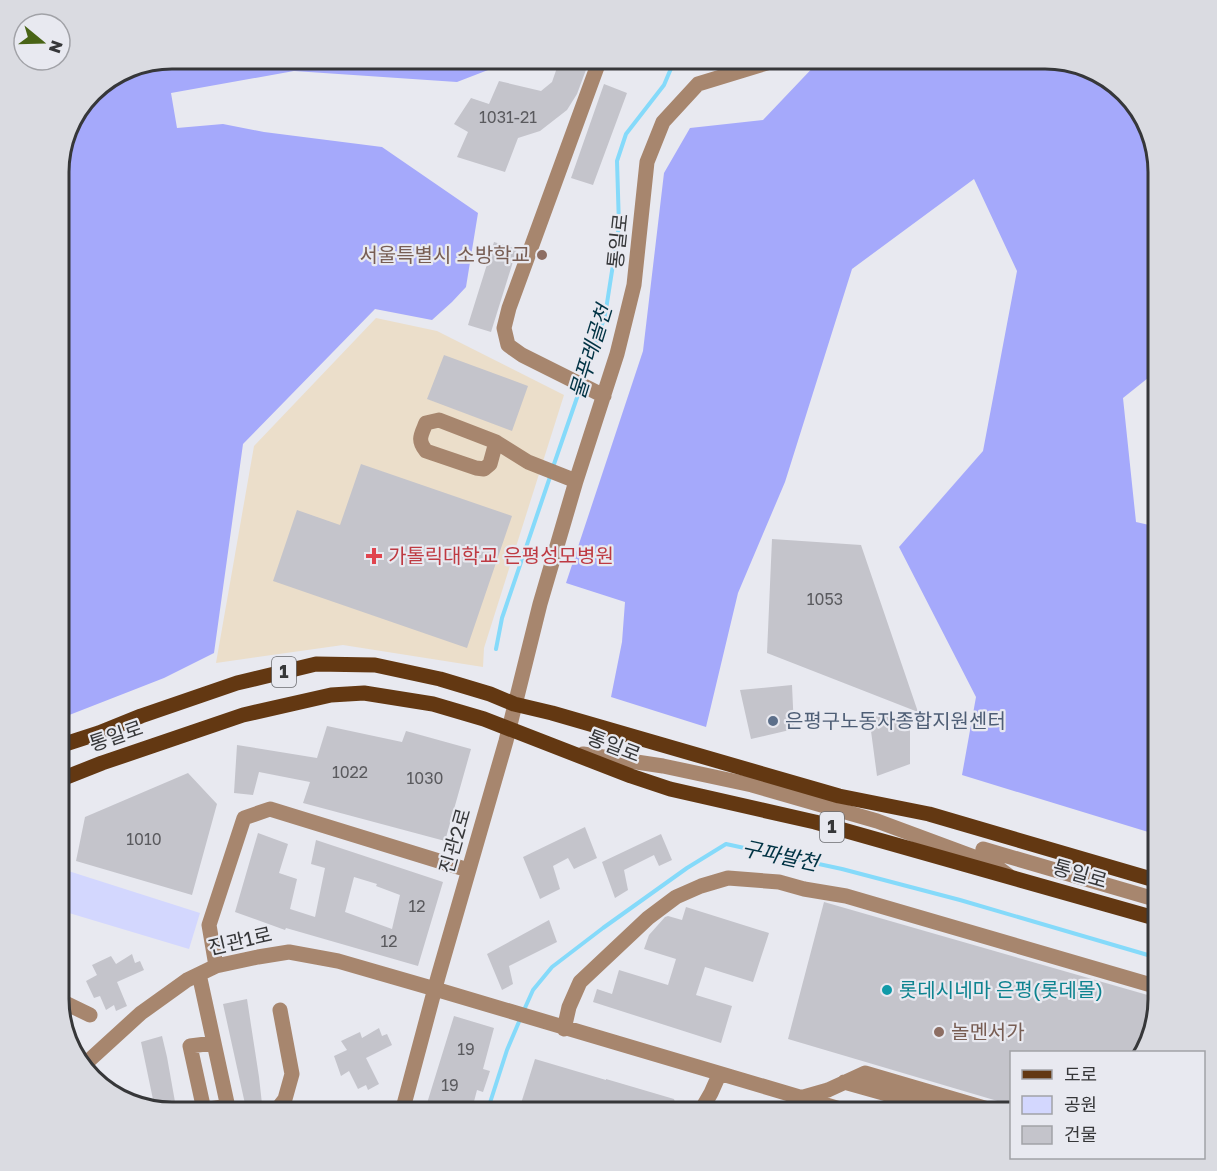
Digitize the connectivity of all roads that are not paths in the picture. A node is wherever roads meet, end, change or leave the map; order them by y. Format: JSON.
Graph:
{"nodes":[{"id":1,"x":596,"y":69,"type":"edge"},
{"id":2,"x":749,"y":69,"type":"edge"},
{"id":3,"x":597,"y":393,"type":"junction"},
{"id":4,"x":496,"y":442,"type":"junction"},
{"id":5,"x":571,"y":479,"type":"junction"},
{"id":6,"x":514,"y":704,"type":"junction"},
{"id":7,"x":509,"y":728,"type":"junction"},
{"id":8,"x":99,"y":733,"type":"junction"},
{"id":9,"x":69,"y":743,"type":"edge"},
{"id":10,"x":69,"y":747,"type":"edge"},
{"id":11,"x":574,"y":753,"type":"junction"},
{"id":12,"x":69,"y":776,"type":"edge"},
{"id":13,"x":839,"y":796,"type":"junction"},
{"id":14,"x":468,"y":870,"type":"junction"},
{"id":15,"x":1009,"y":876,"type":"junction"},
{"id":16,"x":1148,"y":878,"type":"edge"},
{"id":17,"x":1148,"y":897,"type":"edge"},
{"id":18,"x":1148,"y":916,"type":"edge"},
{"id":19,"x":216,"y":966,"type":"junction"},
{"id":20,"x":199,"y":974,"type":"junction"},
{"id":21,"x":1148,"y":984,"type":"edge"},
{"id":22,"x":435,"y":989,"type":"junction"},
{"id":23,"x":69,"y":1005,"type":"edge"},
{"id":24,"x":280,"y":1010,"type":"dead end"},
{"id":25,"x":90,"y":1015,"type":"dead end"},
{"id":26,"x":564,"y":1029,"type":"junction"},
{"id":27,"x":214,"y":1043,"type":"junction"},
{"id":28,"x":89,"y":1060,"type":"edge"},
{"id":29,"x":719,"y":1074,"type":"junction"},
{"id":30,"x":844,"y":1082,"type":"junction"},
{"id":31,"x":800,"y":1098,"type":"junction"},
{"id":32,"x":202,"y":1102,"type":"edge"},
{"id":33,"x":227,"y":1102,"type":"edge"},
{"id":34,"x":283,"y":1102,"type":"edge"},
{"id":35,"x":405,"y":1102,"type":"edge"},
{"id":36,"x":706,"y":1102,"type":"edge"},
{"id":37,"x":813,"y":1102,"type":"edge"},
{"id":38,"x":913,"y":1102,"type":"edge"},
{"id":39,"x":961,"y":1102,"type":"edge"}],
"edges":[{"from":1,"to":3,"type":"street"},
{"from":2,"to":3,"type":"street","name":"통일로"},
{"from":3,"to":5,"type":"street","name":"통일로"},
{"from":4,"to":4,"type":"street"},
{"from":4,"to":5,"type":"street"},
{"from":5,"to":6,"type":"street","name":"통일로"},
{"from":6,"to":7,"type":"street","name":"진관2로"},
{"from":6,"to":8,"type":"main road","name":"통일로","number":"1"},
{"from":6,"to":13,"type":"main road","name":"통일로","number":"1"},
{"from":7,"to":11,"type":"main road","name":"통일로","number":"1"},
{"from":7,"to":12,"type":"main road","name":"통일로","number":"1"},
{"from":7,"to":14,"type":"street","name":"진관2로"},
{"from":8,"to":9,"type":"main road","name":"통일로","number":"1"},
{"from":8,"to":10,"type":"street"},
{"from":11,"to":15,"type":"main road","name":"통일로","number":"1"},
{"from":11,"to":15,"type":"street"},
{"from":13,"to":16,"type":"main road","name":"통일로","number":"1"},
{"from":13,"to":17,"type":"street"},
{"from":14,"to":19,"type":"street"},
{"from":14,"to":22,"type":"street","name":"진관2로"},
{"from":15,"to":18,"type":"main road","name":"통일로","number":"1"},
{"from":19,"to":20,"type":"street","name":"진관1로"},
{"from":19,"to":22,"type":"street","name":"진관1로"},
{"from":20,"to":27,"type":"street"},
{"from":20,"to":28,"type":"street","name":"진관1로"},
{"from":21,"to":26,"type":"street"},
{"from":22,"to":26,"type":"street"},
{"from":22,"to":35,"type":"street","name":"진관2로"},
{"from":23,"to":25,"type":"street"},
{"from":24,"to":34,"type":"street"},
{"from":26,"to":29,"type":"street"},
{"from":27,"to":32,"type":"street"},
{"from":27,"to":33,"type":"street"},
{"from":29,"to":31,"type":"street"},
{"from":29,"to":36,"type":"street"},
{"from":30,"to":31,"type":"street"},
{"from":30,"to":38,"type":"street"},
{"from":30,"to":39,"type":"street"},
{"from":31,"to":37,"type":"street"}]}
